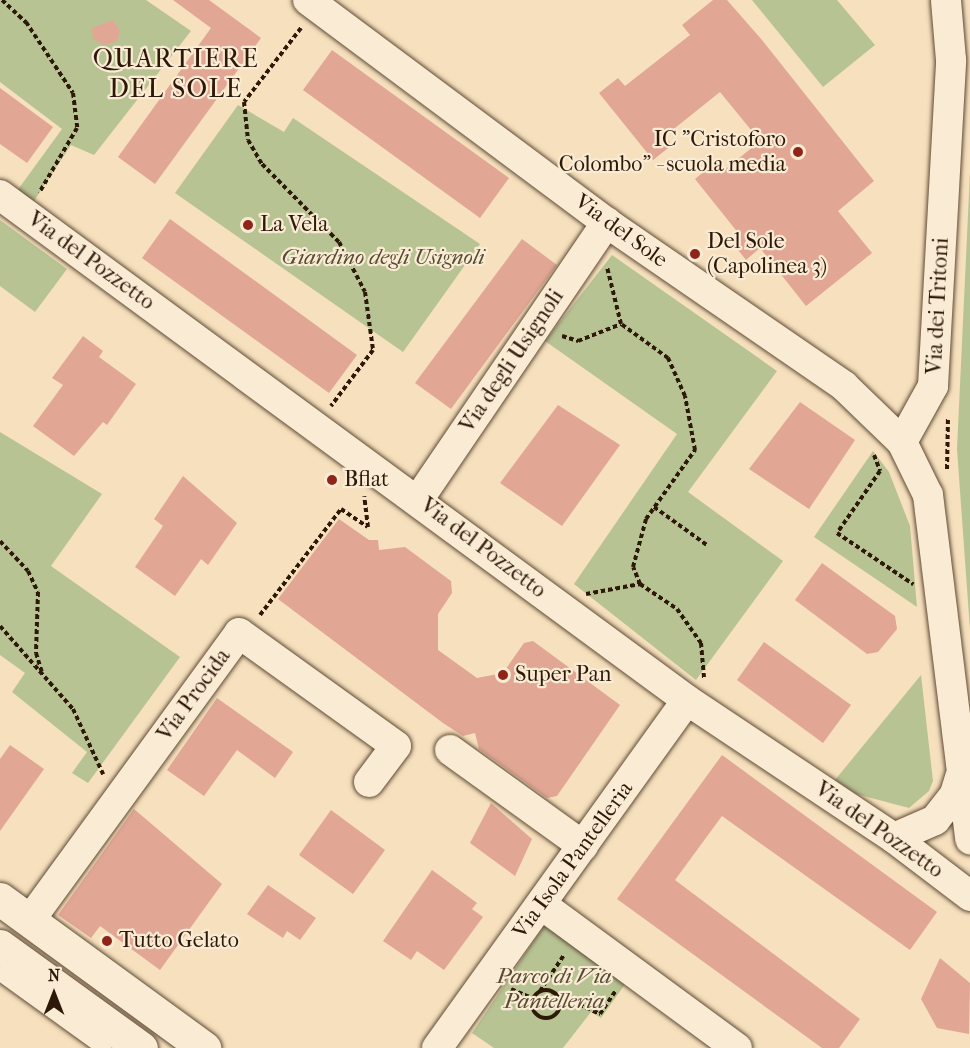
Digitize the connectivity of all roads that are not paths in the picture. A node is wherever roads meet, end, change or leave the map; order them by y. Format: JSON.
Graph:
{"nodes":[{"id":1,"x":946,"y":0,"type":"edge"},
{"id":2,"x":313,"y":4,"type":"edge"},
{"id":3,"x":0,"y":195,"type":"edge"},
{"id":4,"x":607,"y":222,"type":"junction"},
{"id":5,"x":902,"y":442,"type":"junction"},
{"id":6,"x":418,"y":500,"type":"junction"},
{"id":7,"x":697,"y":706,"type":"junction"},
{"id":8,"x":450,"y":750,"type":"dead end"},
{"id":9,"x":960,"y":777,"type":"junction"},
{"id":10,"x":369,"y":782,"type":"dead end"},
{"id":11,"x":894,"y":838,"type":"junction"},
{"id":12,"x":970,"y":839,"type":"edge"},
{"id":13,"x":583,"y":846,"type":"junction"},
{"id":14,"x":0,"y":888,"type":"edge"},
{"id":15,"x":970,"y":896,"type":"edge"},
{"id":16,"x":0,"y":899,"type":"edge"},
{"id":17,"x":542,"y":905,"type":"junction"},
{"id":18,"x":33,"y":916,"type":"junction"},
{"id":19,"x":0,"y":946,"type":"edge"},
{"id":20,"x":0,"y":973,"type":"edge"},
{"id":21,"x":104,"y":1048,"type":"edge"},
{"id":22,"x":141,"y":1048,"type":"edge"},
{"id":23,"x":204,"y":1048,"type":"edge"},
{"id":24,"x":222,"y":1048,"type":"edge"},
{"id":25,"x":436,"y":1048,"type":"edge"},
{"id":26,"x":737,"y":1048,"type":"edge"}],
"edges":[{"from":1,"to":5,"type":"street","name":"Via dei Tritoni"},
{"from":2,"to":4,"type":"street","name":"Via del Sole"},
{"from":3,"to":6,"type":"street","name":"Via del Pozzetto"},
{"from":4,"to":5,"type":"street","name":"Via del Sole"},
{"from":4,"to":6,"type":"street","name":"Via degli Usignoli"},
{"from":5,"to":9,"type":"street"},
{"from":6,"to":7,"type":"street","name":"Via del Pozzetto"},
{"from":7,"to":11,"type":"street","name":"Via del Pozzetto"},
{"from":7,"to":13,"type":"street","name":"Via Isola Pantelleria"},
{"from":8,"to":13,"type":"street"},
{"from":9,"to":11,"type":"street"},
{"from":9,"to":12,"type":"street"},
{"from":10,"to":18,"type":"street","name":"Via Procida"},
{"from":11,"to":15,"type":"street","name":"Via del Pozzetto"},
{"from":13,"to":17,"type":"street","name":"Via Isola Pantelleria"},
{"from":14,"to":18,"type":"lane"},
{"from":16,"to":18,"type":"main road"},
{"from":17,"to":25,"type":"street","name":"Via Isola Pantelleria"},
{"from":17,"to":26,"type":"street"},
{"from":18,"to":23,"type":"main road"},
{"from":18,"to":24,"type":"lane"},
{"from":19,"to":22,"type":"main road"},
{"from":20,"to":21,"type":"lane"}]}
